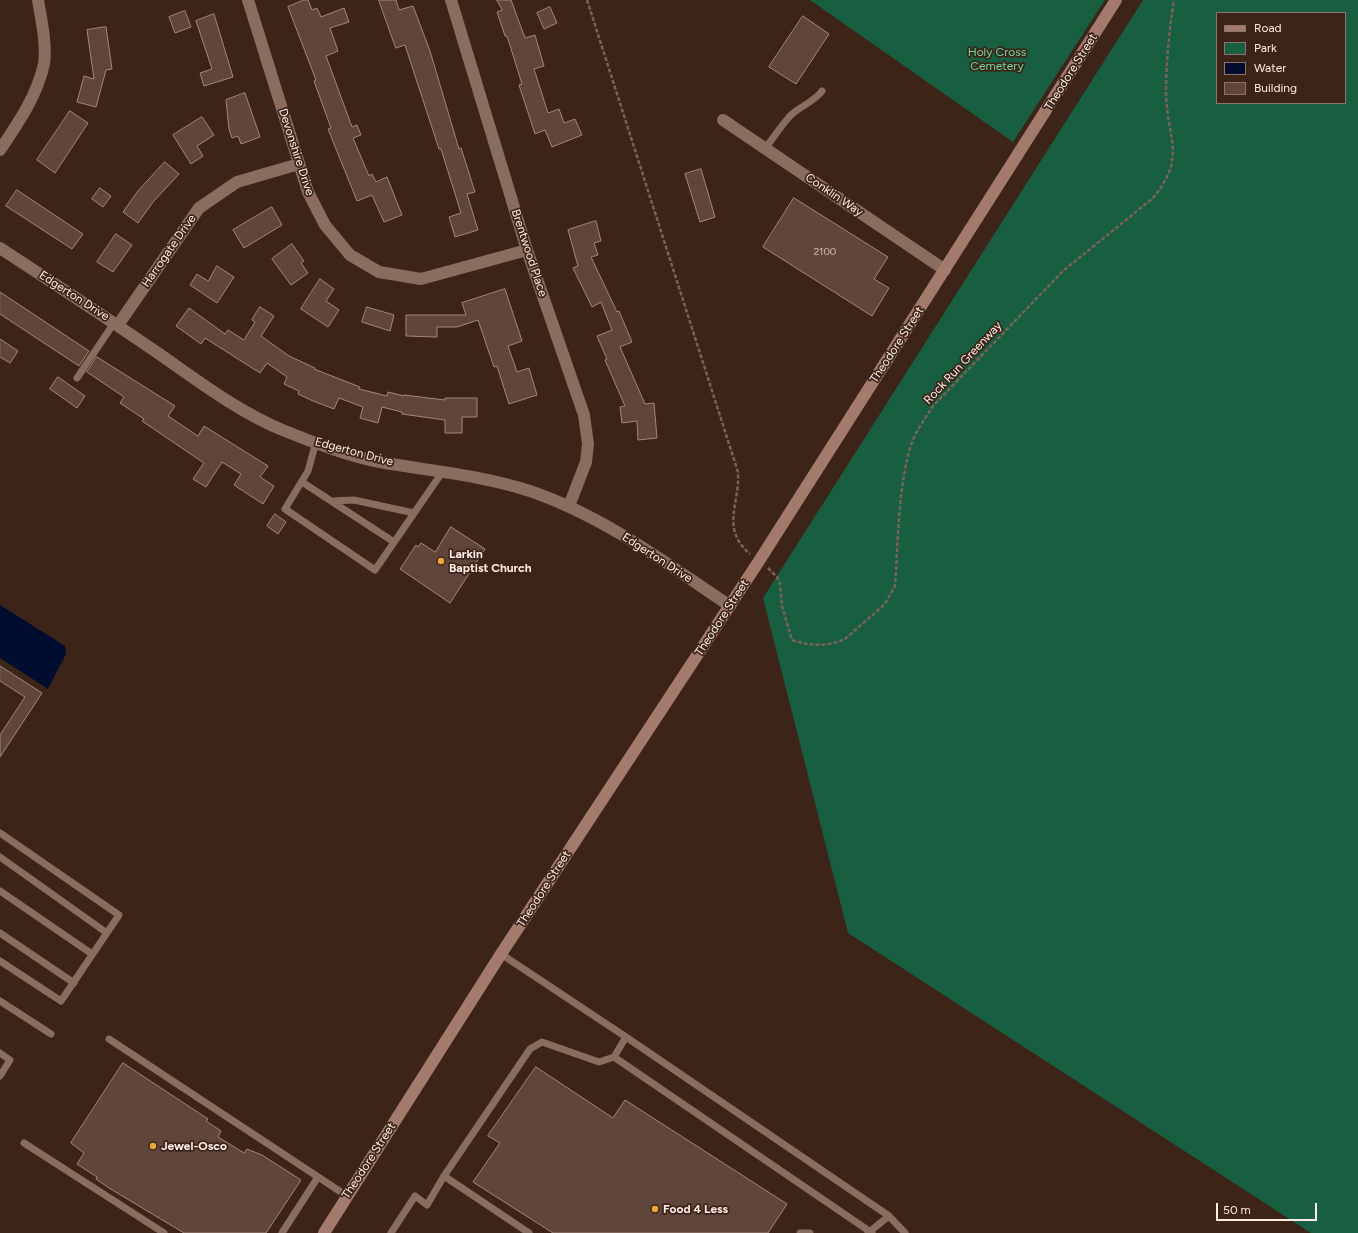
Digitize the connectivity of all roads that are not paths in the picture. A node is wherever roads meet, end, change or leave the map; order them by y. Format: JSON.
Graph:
{"nodes":[{"id":1,"x":38,"y":0,"type":"edge"},
{"id":2,"x":248,"y":0,"type":"edge"},
{"id":3,"x":451,"y":0,"type":"edge"},
{"id":4,"x":1116,"y":0,"type":"edge"},
{"id":5,"x":822,"y":91,"type":"dead end"},
{"id":6,"x":723,"y":120,"type":"dead end"},
{"id":7,"x":765,"y":148,"type":"junction"},
{"id":8,"x":0,"y":150,"type":"edge"},
{"id":9,"x":299,"y":164,"type":"junction"},
{"id":10,"x":0,"y":248,"type":"edge"},
{"id":11,"x":527,"y":250,"type":"junction"},
{"id":12,"x":945,"y":270,"type":"junction"},
{"id":13,"x":116,"y":324,"type":"junction"},
{"id":14,"x":76,"y":378,"type":"dead end"},
{"id":15,"x":316,"y":442,"type":"junction"},
{"id":16,"x":442,"y":471,"type":"junction"},
{"id":17,"x":302,"y":482,"type":"junction"},
{"id":18,"x":332,"y":501,"type":"junction"},
{"id":19,"x":569,"y":506,"type":"junction"},
{"id":20,"x":414,"y":513,"type":"junction"},
{"id":21,"x":394,"y":542,"type":"junction"},
{"id":22,"x":730,"y":606,"type":"junction"},
{"id":23,"x":0,"y":833,"type":"edge"},
{"id":24,"x":0,"y":857,"type":"edge"},
{"id":25,"x":0,"y":891,"type":"edge"},
{"id":26,"x":0,"y":933,"type":"edge"},
{"id":27,"x":107,"y":933,"type":"junction"},
{"id":28,"x":92,"y":954,"type":"junction"},
{"id":29,"x":501,"y":954,"type":"junction"},
{"id":30,"x":0,"y":961,"type":"edge"},
{"id":31,"x":74,"y":983,"type":"junction"},
{"id":32,"x":0,"y":1001,"type":"edge"},
{"id":33,"x":52,"y":1034,"type":"dead end"},
{"id":34,"x":626,"y":1037,"type":"junction"},
{"id":35,"x":109,"y":1039,"type":"dead end"},
{"id":36,"x":0,"y":1053,"type":"edge"},
{"id":37,"x":614,"y":1057,"type":"junction"},
{"id":38,"x":0,"y":1076,"type":"edge"},
{"id":39,"x":24,"y":1143,"type":"dead end"},
{"id":40,"x":444,"y":1176,"type":"junction"},
{"id":41,"x":318,"y":1177,"type":"junction"},
{"id":42,"x":347,"y":1196,"type":"junction"},
{"id":43,"x":889,"y":1216,"type":"junction"},
{"id":44,"x":871,"y":1232,"type":"edge"},
{"id":45,"x":164,"y":1233,"type":"edge"},
{"id":46,"x":282,"y":1233,"type":"edge"},
{"id":47,"x":324,"y":1233,"type":"edge"},
{"id":48,"x":391,"y":1233,"type":"edge"},
{"id":49,"x":529,"y":1233,"type":"edge"},
{"id":50,"x":800,"y":1233,"type":"edge"},
{"id":51,"x":810,"y":1233,"type":"edge"},
{"id":52,"x":905,"y":1233,"type":"edge"}],
"edges":[{"from":1,"to":8,"type":"street"},
{"from":2,"to":9,"type":"street","name":"Devonshire Drive"},
{"from":3,"to":11,"type":"street","name":"Brentwood Place"},
{"from":4,"to":12,"type":"street","name":"Theodore Street"},
{"from":5,"to":7,"type":"lane"},
{"from":6,"to":7,"type":"street","name":"Conklin Way"},
{"from":7,"to":12,"type":"street","name":"Conklin Way"},
{"from":9,"to":11,"type":"street","name":"Devonshire Drive"},
{"from":9,"to":13,"type":"street","name":"Harrogate Drive"},
{"from":10,"to":13,"type":"street","name":"Edgerton Drive"},
{"from":11,"to":19,"type":"street","name":"Brentwood Place"},
{"from":12,"to":22,"type":"street","name":"Theodore Street"},
{"from":13,"to":14,"type":"lane"},
{"from":13,"to":15,"type":"street","name":"Edgerton Drive"},
{"from":15,"to":16,"type":"street","name":"Edgerton Drive"},
{"from":15,"to":17,"type":"lane"},
{"from":16,"to":19,"type":"street","name":"Edgerton Drive"},
{"from":16,"to":20,"type":"lane"},
{"from":17,"to":18,"type":"lane"},
{"from":17,"to":21,"type":"lane"},
{"from":18,"to":20,"type":"lane"},
{"from":18,"to":21,"type":"lane"},
{"from":19,"to":22,"type":"street","name":"Edgerton Drive"},
{"from":20,"to":21,"type":"lane"},
{"from":22,"to":29,"type":"street","name":"Theodore Street"},
{"from":23,"to":27,"type":"lane"},
{"from":24,"to":27,"type":"lane"},
{"from":25,"to":28,"type":"lane"},
{"from":26,"to":31,"type":"lane"},
{"from":27,"to":28,"type":"lane"},
{"from":28,"to":31,"type":"lane"},
{"from":29,"to":34,"type":"lane"},
{"from":29,"to":42,"type":"street","name":"Theodore Street"},
{"from":30,"to":31,"type":"lane"},
{"from":32,"to":33,"type":"lane"},
{"from":34,"to":37,"type":"lane"},
{"from":34,"to":43,"type":"lane"},
{"from":35,"to":41,"type":"lane"},
{"from":36,"to":38,"type":"lane"},
{"from":37,"to":40,"type":"lane"},
{"from":37,"to":44,"type":"lane"},
{"from":39,"to":45,"type":"lane"},
{"from":40,"to":48,"type":"lane"},
{"from":40,"to":49,"type":"lane"},
{"from":41,"to":42,"type":"lane"},
{"from":41,"to":46,"type":"lane"},
{"from":42,"to":47,"type":"street","name":"Theodore Street"},
{"from":43,"to":44,"type":"lane"},
{"from":43,"to":52,"type":"lane"},
{"from":50,"to":51,"type":"lane"}]}
